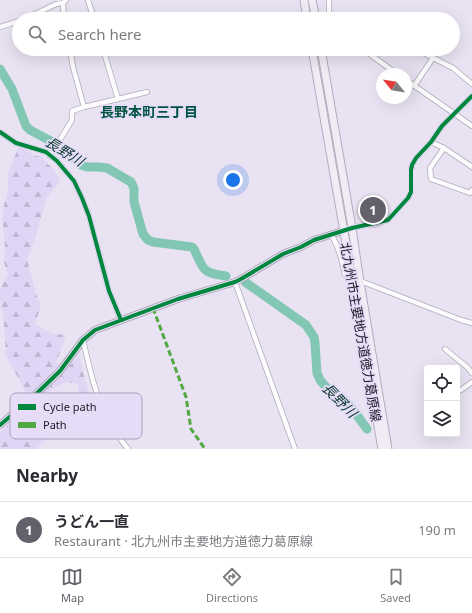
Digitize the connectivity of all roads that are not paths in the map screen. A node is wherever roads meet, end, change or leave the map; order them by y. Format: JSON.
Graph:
{"nodes":[{"id":1,"x":88,"y":0,"type":"edge"},
{"id":2,"x":304,"y":0,"type":"edge"},
{"id":3,"x":312,"y":0,"type":"edge"},
{"id":4,"x":329,"y":0,"type":"edge"},
{"id":5,"x":64,"y":2,"type":"edge"},
{"id":6,"x":39,"y":12,"type":"edge"},
{"id":7,"x":92,"y":12,"type":"edge"},
{"id":8,"x":306,"y":12,"type":"edge"},
{"id":9,"x":315,"y":12,"type":"edge"},
{"id":10,"x":328,"y":12,"type":"edge"},
{"id":11,"x":12,"y":23,"type":"edge"},
{"id":12,"x":0,"y":27,"type":"edge"},
{"id":13,"x":71,"y":56,"type":"edge"},
{"id":14,"x":105,"y":56,"type":"edge"},
{"id":15,"x":313,"y":56,"type":"edge"},
{"id":16,"x":322,"y":56,"type":"edge"},
{"id":17,"x":373,"y":56,"type":"edge"},
{"id":18,"x":429,"y":56,"type":"edge"},
{"id":19,"x":433,"y":58,"type":"junction"},
{"id":20,"x":390,"y":68,"type":"edge"},
{"id":21,"x":472,"y":84,"type":"edge"},
{"id":22,"x":414,"y":86,"type":"joint"},
{"id":23,"x":147,"y":92,"type":"dead end"},
{"id":24,"x":472,"y":96,"type":"edge"},
{"id":25,"x":118,"y":99,"type":"junction"},
{"id":26,"x":84,"y":107,"type":"junction"},
{"id":27,"x":454,"y":114,"type":"junction"},
{"id":28,"x":472,"y":126,"type":"edge"},
{"id":29,"x":0,"y":132,"type":"edge"},
{"id":30,"x":431,"y":142,"type":"junction"},
{"id":31,"x":444,"y":148,"type":"junction"},
{"id":32,"x":50,"y":156,"type":"junction"},
{"id":33,"x":472,"y":167,"type":"edge"},
{"id":34,"x":472,"y":190,"type":"edge"},
{"id":35,"x":352,"y":228,"type":"junction"},
{"id":36,"x":343,"y":231,"type":"junction"},
{"id":37,"x":331,"y":234,"type":"junction"},
{"id":38,"x":351,"y":278,"type":"junction"},
{"id":39,"x":235,"y":282,"type":"junction"},
{"id":40,"x":360,"y":282,"type":"junction"},
{"id":41,"x":121,"y":320,"type":"junction"},
{"id":42,"x":472,"y":323,"type":"edge"},
{"id":43,"x":83,"y":340,"type":"junction"},
{"id":44,"x":444,"y":349,"type":"dead end"},
{"id":45,"x":472,"y":373,"type":"edge"},
{"id":46,"x":472,"y":382,"type":"edge"},
{"id":47,"x":461,"y":390,"type":"dead end"},
{"id":48,"x":37,"y":393,"type":"edge"},
{"id":49,"x":97,"y":393,"type":"edge"},
{"id":50,"x":10,"y":417,"type":"edge"},
{"id":51,"x":0,"y":425,"type":"edge"},
{"id":52,"x":121,"y":439,"type":"edge"},
{"id":53,"x":128,"y":449,"type":"edge"},
{"id":54,"x":295,"y":449,"type":"edge"},
{"id":55,"x":382,"y":449,"type":"edge"},
{"id":56,"x":388,"y":449,"type":"edge"}],
"edges":[{"from":1,"to":7,"type":"street"},
{"from":2,"to":8,"type":"main road"},
{"from":3,"to":9,"type":"main road"},
{"from":4,"to":10,"type":"street"},
{"from":5,"to":6,"type":"street"},
{"from":11,"to":12,"type":"street"},
{"from":13,"to":26,"type":"street"},
{"from":14,"to":25,"type":"street"},
{"from":15,"to":36,"type":"main road","name":"北九州市主要地方道徳力葛原線"},
{"from":16,"to":35,"type":"main road","name":"北九州市主要地方道徳力葛原線"},
{"from":17,"to":20,"type":"street"},
{"from":18,"to":19,"type":"street"},
{"from":19,"to":21,"type":"street"},
{"from":19,"to":22,"type":"street"},
{"from":22,"to":27,"type":"street"},
{"from":23,"to":25,"type":"street"},
{"from":24,"to":27,"type":"street"},
{"from":25,"to":26,"type":"street"},
{"from":26,"to":32,"type":"street"},
{"from":27,"to":28,"type":"street"},
{"from":27,"to":30,"type":"street"},
{"from":29,"to":32,"type":"street"},
{"from":30,"to":31,"type":"street"},
{"from":30,"to":35,"type":"street"},
{"from":31,"to":33,"type":"street"},
{"from":31,"to":34,"type":"street"},
{"from":32,"to":41,"type":"street"},
{"from":35,"to":36,"type":"street"},
{"from":35,"to":40,"type":"main road","name":"北九州市主要地方道徳力葛原線"},
{"from":36,"to":37,"type":"street"},
{"from":36,"to":38,"type":"main road","name":"北九州市主要地方道徳力葛原線"},
{"from":37,"to":38,"type":"street"},
{"from":37,"to":39,"type":"street"},
{"from":38,"to":40,"type":"street"},
{"from":38,"to":55,"type":"main road","name":"北九州市主要地方道徳力葛原線"},
{"from":39,"to":41,"type":"street"},
{"from":39,"to":54,"type":"street"},
{"from":40,"to":42,"type":"street"},
{"from":40,"to":56,"type":"main road","name":"北九州市主要地方道徳力葛原線"},
{"from":41,"to":43,"type":"street"},
{"from":43,"to":48,"type":"street"},
{"from":43,"to":49,"type":"street"},
{"from":44,"to":45,"type":"street"},
{"from":46,"to":47,"type":"street"},
{"from":50,"to":51,"type":"street"},
{"from":52,"to":53,"type":"street"}]}
